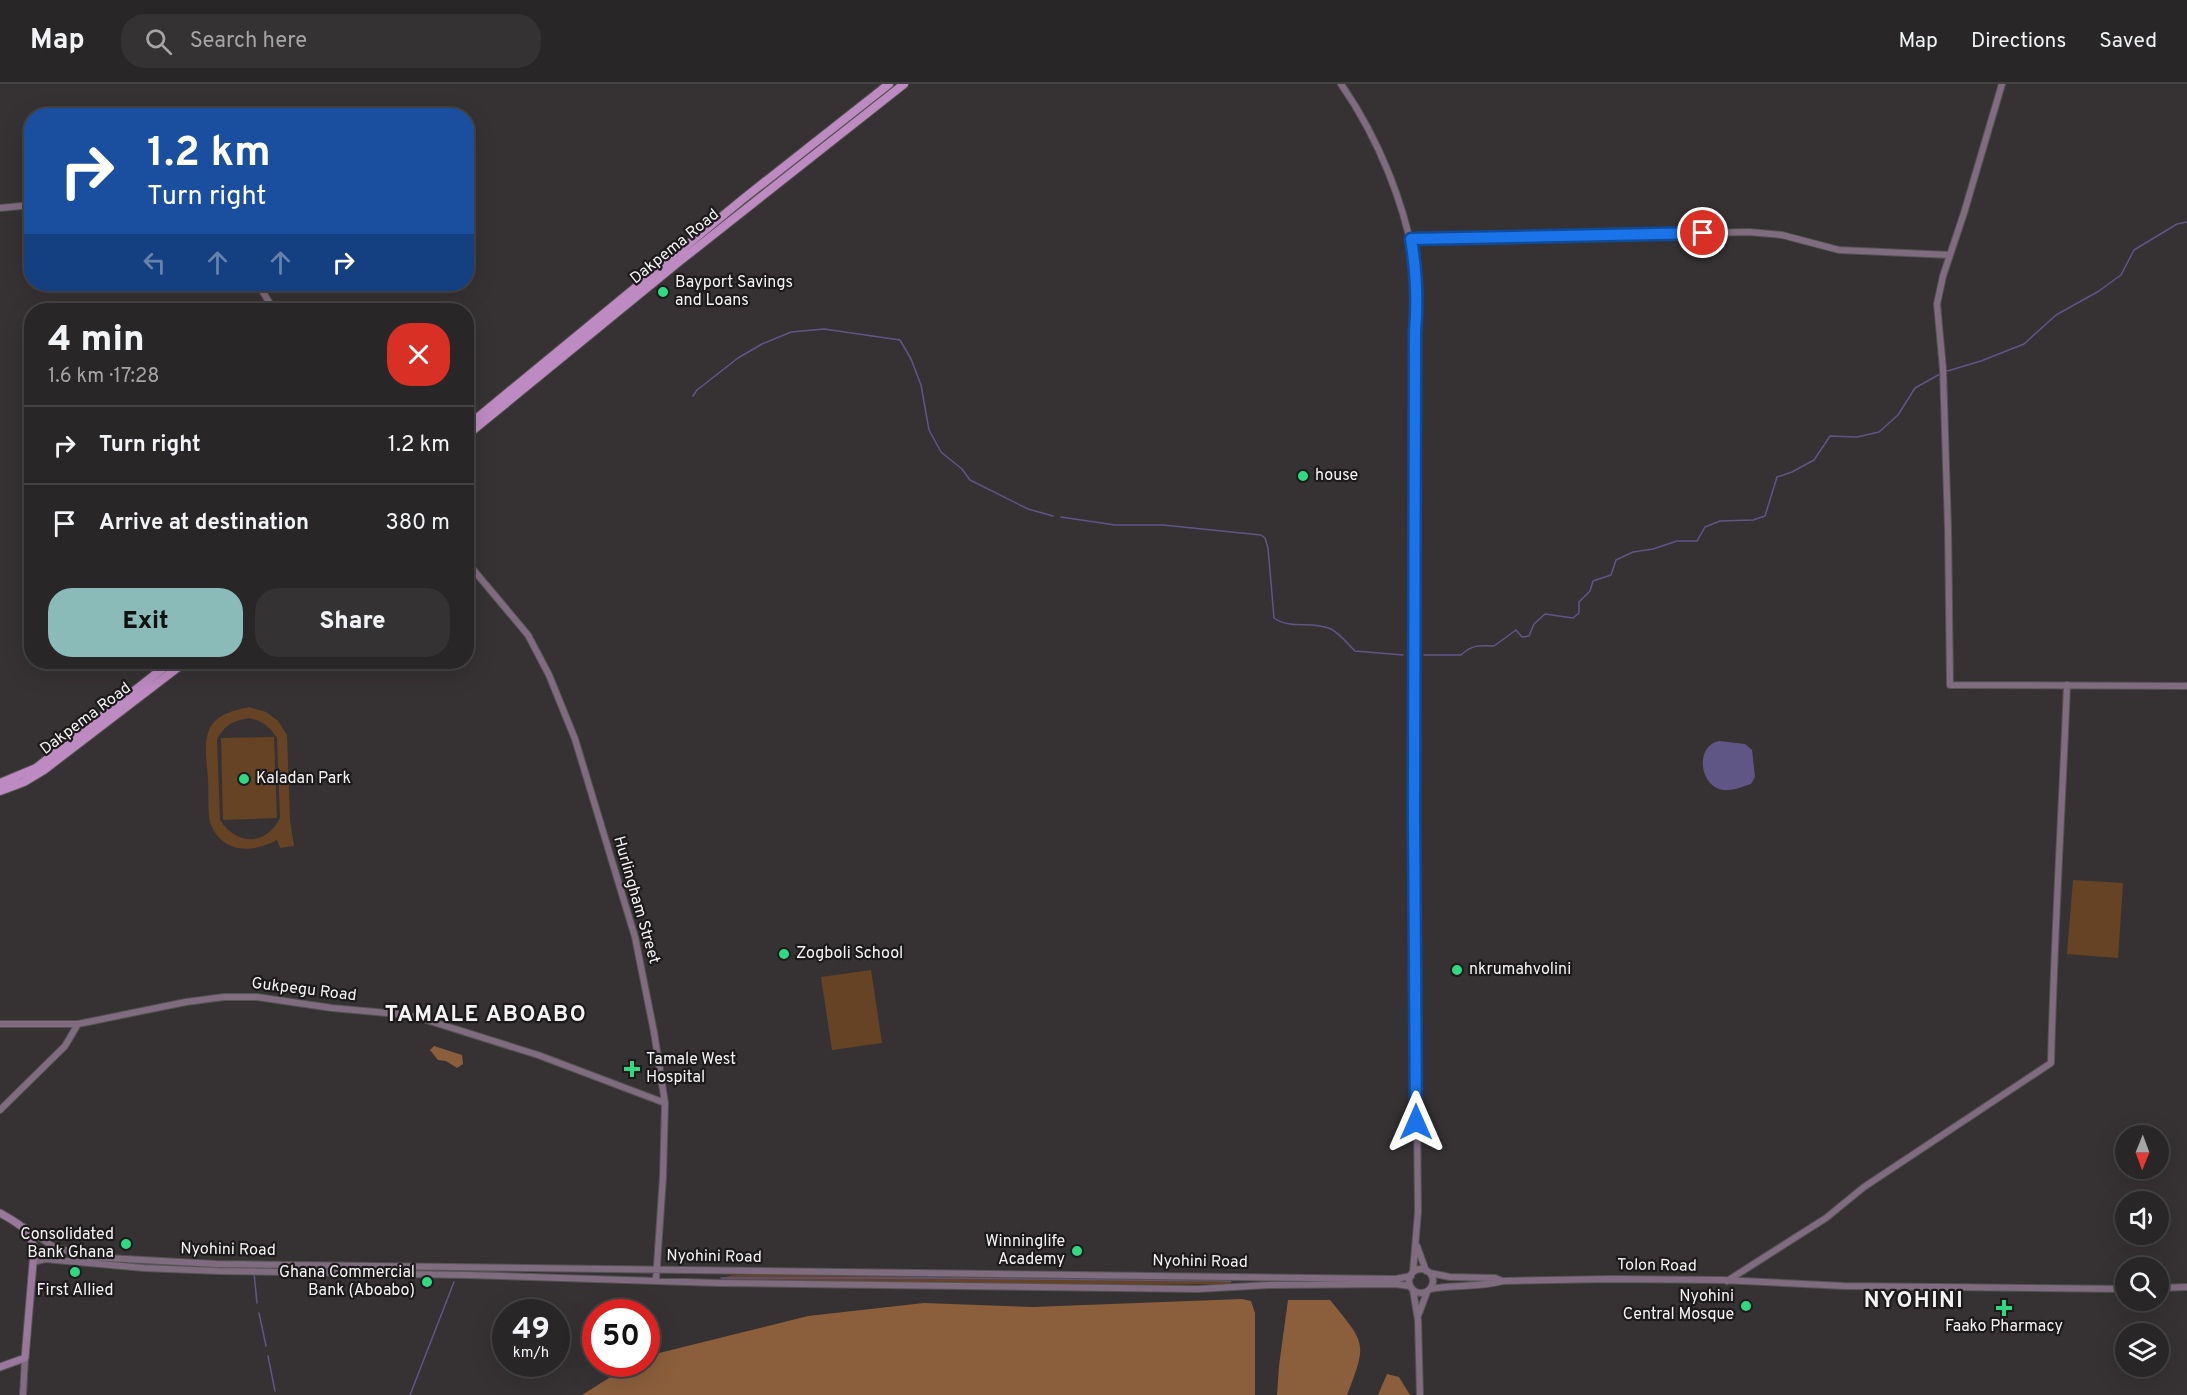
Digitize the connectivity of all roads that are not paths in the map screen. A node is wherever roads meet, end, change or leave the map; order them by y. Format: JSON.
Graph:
{"nodes":[{"id":1,"x":889,"y":84,"type":"edge"},
{"id":2,"x":904,"y":84,"type":"edge"},
{"id":3,"x":1341,"y":84,"type":"edge"},
{"id":4,"x":2002,"y":84,"type":"edge"},
{"id":5,"x":24,"y":206,"type":"edge"},
{"id":6,"x":0,"y":208,"type":"edge"},
{"id":7,"x":1411,"y":239,"type":"junction"},
{"id":8,"x":1950,"y":255,"type":"junction"},
{"id":9,"x":474,"y":420,"type":"edge"},
{"id":10,"x":474,"y":429,"type":"edge"},
{"id":11,"x":474,"y":570,"type":"edge"},
{"id":12,"x":162,"y":669,"type":"edge"},
{"id":13,"x":176,"y":669,"type":"edge"},
{"id":14,"x":2067,"y":685,"type":"junction"},
{"id":15,"x":2187,"y":686,"type":"edge"},
{"id":16,"x":0,"y":783,"type":"edge"},
{"id":17,"x":0,"y":791,"type":"edge"},
{"id":18,"x":0,"y":1024,"type":"edge"},
{"id":19,"x":78,"y":1024,"type":"junction"},
{"id":20,"x":665,"y":1103,"type":"junction"},
{"id":21,"x":0,"y":1110,"type":"edge"},
{"id":22,"x":0,"y":1213,"type":"edge"},
{"id":23,"x":24,"y":1227,"type":"junction"},
{"id":24,"x":1416,"y":1243,"type":"junction"},
{"id":25,"x":33,"y":1263,"type":"junction"},
{"id":26,"x":657,"y":1269,"type":"junction"},
{"id":27,"x":719,"y":1270,"type":"junction"},
{"id":28,"x":1428,"y":1272,"type":"junction"},
{"id":29,"x":1412,"y":1274,"type":"junction"},
{"id":30,"x":656,"y":1280,"type":"junction"},
{"id":31,"x":1503,"y":1281,"type":"junction"},
{"id":32,"x":1728,"y":1281,"type":"junction"},
{"id":33,"x":718,"y":1284,"type":"junction"},
{"id":34,"x":2187,"y":1287,"type":"edge"},
{"id":35,"x":1412,"y":1288,"type":"junction"},
{"id":36,"x":2169,"y":1288,"type":"edge"},
{"id":37,"x":2115,"y":1289,"type":"edge"},
{"id":38,"x":1428,"y":1290,"type":"junction"},
{"id":39,"x":1418,"y":1320,"type":"junction"},
{"id":40,"x":25,"y":1358,"type":"junction"},
{"id":41,"x":0,"y":1367,"type":"edge"},
{"id":42,"x":23,"y":1395,"type":"edge"},
{"id":43,"x":1420,"y":1395,"type":"edge"}],
"edges":[{"from":1,"to":9,"type":"highway","name":"Dakpema Road"},
{"from":2,"to":10,"type":"highway","name":"Dakpema Road"},
{"from":3,"to":7,"type":"main road"},
{"from":4,"to":8,"type":"main road"},
{"from":5,"to":6,"type":"main road"},
{"from":7,"to":8,"type":"main road"},
{"from":7,"to":24,"type":"main road"},
{"from":8,"to":14,"type":"main road"},
{"from":11,"to":20,"type":"main road","name":"Hurlingham Street"},
{"from":12,"to":16,"type":"highway","name":"Dakpema Road"},
{"from":13,"to":17,"type":"highway","name":"Dakpema Road"},
{"from":14,"to":15,"type":"main road"},
{"from":14,"to":32,"type":"main road"},
{"from":18,"to":19,"type":"main road","name":"Gukpegu Road"},
{"from":19,"to":20,"type":"main road","name":"Gukpegu Road"},
{"from":19,"to":21,"type":"main road"},
{"from":20,"to":26,"type":"main road","name":"Hurlingham Street"},
{"from":22,"to":23,"type":"main road"},
{"from":23,"to":25,"type":"main road"},
{"from":23,"to":26,"type":"main road","name":"Nyohini Road"},
{"from":24,"to":28,"type":"main road"},
{"from":24,"to":29,"type":"main road"},
{"from":25,"to":30,"type":"main road","name":"Nyohini Road"},
{"from":25,"to":40,"type":"main road"},
{"from":26,"to":27,"type":"main road","name":"Nyohini Road"},
{"from":26,"to":30,"type":"main road","name":"Hurlingham Street"},
{"from":27,"to":29,"type":"main road","name":"Nyohini Road"},
{"from":27,"to":33,"type":"main road"},
{"from":28,"to":29,"type":"main road"},
{"from":28,"to":31,"type":"main road"},
{"from":28,"to":38,"type":"main road"},
{"from":29,"to":35,"type":"main road"},
{"from":30,"to":33,"type":"main road","name":"Nyohini Road"},
{"from":31,"to":32,"type":"main road","name":"Tolon Road"},
{"from":31,"to":38,"type":"main road"},
{"from":32,"to":37,"type":"main road","name":"Tolon Road"},
{"from":33,"to":35,"type":"main road","name":"Nyohini Road"},
{"from":34,"to":36,"type":"main road"},
{"from":35,"to":38,"type":"main road"},
{"from":35,"to":39,"type":"main road"},
{"from":38,"to":39,"type":"main road"},
{"from":39,"to":43,"type":"main road"},
{"from":40,"to":41,"type":"main road"},
{"from":40,"to":42,"type":"main road"}]}
